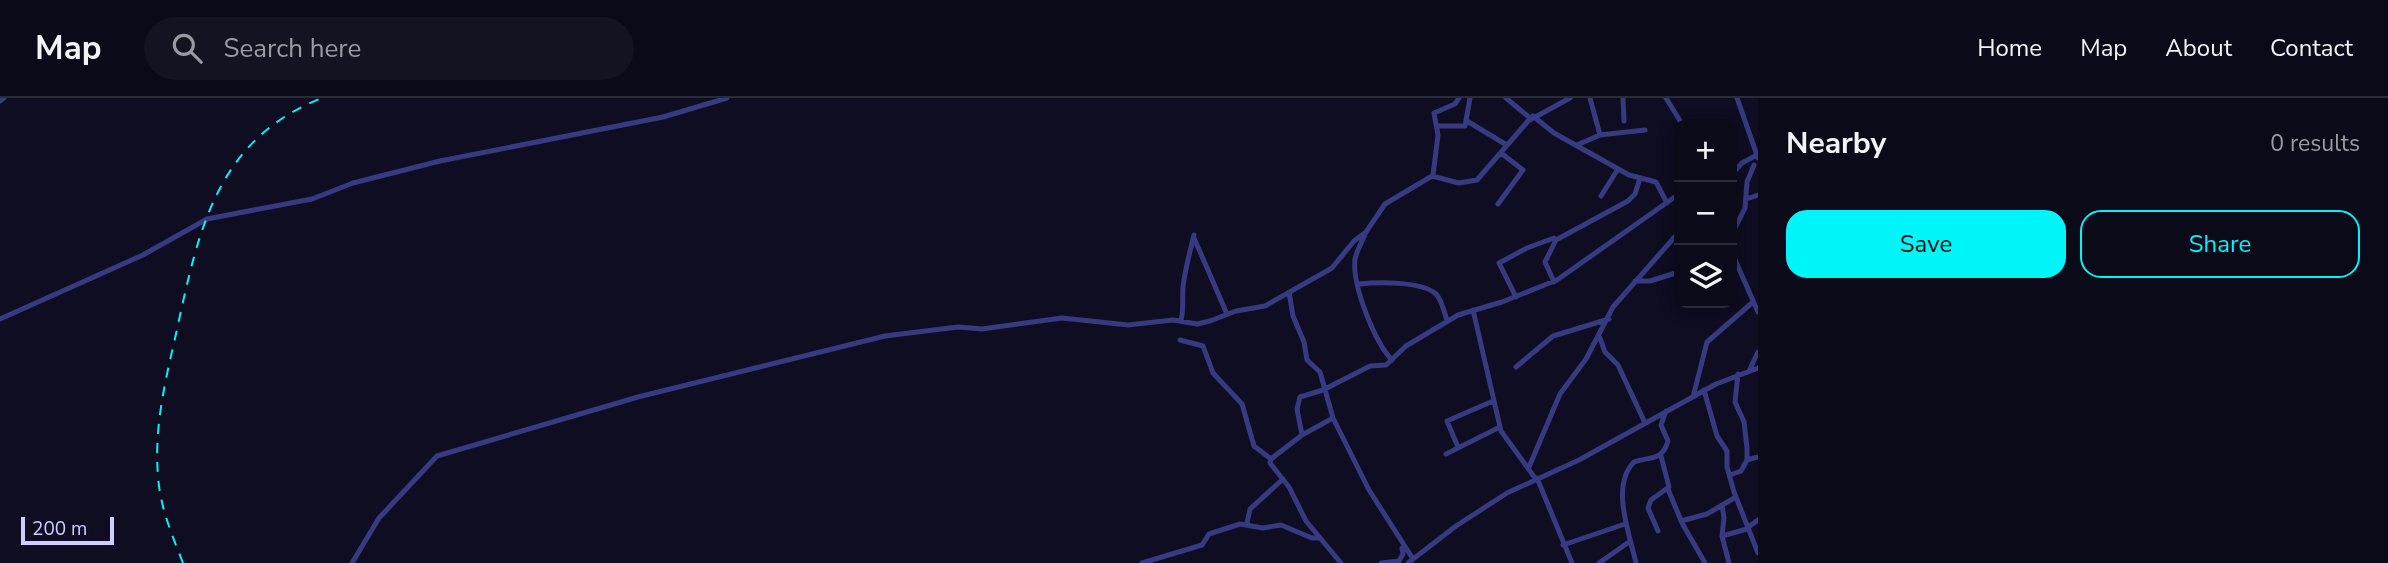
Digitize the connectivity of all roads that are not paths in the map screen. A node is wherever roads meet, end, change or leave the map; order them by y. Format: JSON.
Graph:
{"nodes":[{"id":1,"x":727,"y":98,"type":"edge"},
{"id":2,"x":1460,"y":98,"type":"edge"},
{"id":3,"x":1469,"y":98,"type":"edge"},
{"id":4,"x":1506,"y":98,"type":"edge"},
{"id":5,"x":1570,"y":98,"type":"edge"},
{"id":6,"x":1590,"y":98,"type":"edge"},
{"id":7,"x":1623,"y":98,"type":"edge"},
{"id":8,"x":1666,"y":98,"type":"edge"},
{"id":9,"x":1737,"y":98,"type":"edge"},
{"id":10,"x":1532,"y":117,"type":"junction"},
{"id":11,"x":1679,"y":119,"type":"edge"},
{"id":12,"x":1467,"y":121,"type":"junction"},
{"id":13,"x":1624,"y":121,"type":"dead end"},
{"id":14,"x":1437,"y":126,"type":"junction"},
{"id":15,"x":1645,"y":130,"type":"dead end"},
{"id":16,"x":1600,"y":135,"type":"junction"},
{"id":17,"x":1505,"y":144,"type":"junction"},
{"id":18,"x":1577,"y":145,"type":"junction"},
{"id":19,"x":1501,"y":153,"type":"junction"},
{"id":20,"x":1757,"y":156,"type":"edge"},
{"id":21,"x":1749,"y":158,"type":"junction"},
{"id":22,"x":1756,"y":166,"type":"edge"},
{"id":23,"x":1618,"y":169,"type":"junction"},
{"id":24,"x":1737,"y":169,"type":"edge"},
{"id":25,"x":1433,"y":175,"type":"junction"},
{"id":26,"x":1640,"y":178,"type":"junction"},
{"id":27,"x":1758,"y":195,"type":"edge"},
{"id":28,"x":1601,"y":196,"type":"dead end"},
{"id":29,"x":1746,"y":199,"type":"junction"},
{"id":30,"x":1674,"y":200,"type":"edge"},
{"id":31,"x":1667,"y":203,"type":"junction"},
{"id":32,"x":1498,"y":204,"type":"dead end"},
{"id":33,"x":1737,"y":222,"type":"edge"},
{"id":34,"x":1366,"y":232,"type":"junction"},
{"id":35,"x":1554,"y":238,"type":"dead end"},
{"id":36,"x":1674,"y":238,"type":"edge"},
{"id":37,"x":1737,"y":270,"type":"edge"},
{"id":38,"x":1674,"y":274,"type":"edge"},
{"id":39,"x":1554,"y":282,"type":"junction"},
{"id":40,"x":1635,"y":282,"type":"junction"},
{"id":41,"x":1359,"y":284,"type":"junction"},
{"id":42,"x":1289,"y":292,"type":"junction"},
{"id":43,"x":1516,"y":297,"type":"junction"},
{"id":44,"x":1755,"y":303,"type":"edge"},
{"id":45,"x":1488,"y":306,"type":"junction"},
{"id":46,"x":1473,"y":310,"type":"junction"},
{"id":47,"x":1758,"y":312,"type":"edge"},
{"id":48,"x":1227,"y":314,"type":"junction"},
{"id":49,"x":1475,"y":318,"type":"junction"},
{"id":50,"x":0,"y":319,"type":"edge"},
{"id":51,"x":1609,"y":319,"type":"junction"},
{"id":52,"x":1447,"y":320,"type":"junction"},
{"id":53,"x":1181,"y":321,"type":"junction"},
{"id":54,"x":1601,"y":334,"type":"junction"},
{"id":55,"x":1180,"y":340,"type":"dead end"},
{"id":56,"x":1758,"y":352,"type":"edge"},
{"id":57,"x":1392,"y":360,"type":"junction"},
{"id":58,"x":1516,"y":367,"type":"dead end"},
{"id":59,"x":1758,"y":368,"type":"edge"},
{"id":60,"x":1749,"y":370,"type":"junction"},
{"id":61,"x":1738,"y":374,"type":"junction"},
{"id":62,"x":1323,"y":390,"type":"junction"},
{"id":63,"x":1704,"y":390,"type":"junction"},
{"id":64,"x":1693,"y":397,"type":"junction"},
{"id":65,"x":1493,"y":401,"type":"junction"},
{"id":66,"x":1666,"y":411,"type":"junction"},
{"id":67,"x":1333,"y":418,"type":"junction"},
{"id":68,"x":1646,"y":423,"type":"junction"},
{"id":69,"x":1500,"y":427,"type":"junction"},
{"id":70,"x":1302,"y":435,"type":"junction"},
{"id":71,"x":1458,"y":447,"type":"junction"},
{"id":72,"x":1446,"y":454,"type":"dead end"},
{"id":73,"x":1661,"y":456,"type":"junction"},
{"id":74,"x":1758,"y":457,"type":"edge"},
{"id":75,"x":1271,"y":459,"type":"junction"},
{"id":76,"x":1746,"y":460,"type":"junction"},
{"id":77,"x":1529,"y":467,"type":"junction"},
{"id":78,"x":1730,"y":475,"type":"junction"},
{"id":79,"x":1536,"y":478,"type":"junction"},
{"id":80,"x":1283,"y":479,"type":"junction"},
{"id":81,"x":1668,"y":489,"type":"junction"},
{"id":82,"x":1736,"y":497,"type":"junction"},
{"id":83,"x":1721,"y":505,"type":"junction"},
{"id":84,"x":1758,"y":520,"type":"edge"},
{"id":85,"x":1681,"y":521,"type":"junction"},
{"id":86,"x":1247,"y":523,"type":"junction"},
{"id":87,"x":1625,"y":524,"type":"junction"},
{"id":88,"x":1747,"y":528,"type":"junction"},
{"id":89,"x":1658,"y":531,"type":"dead end"},
{"id":90,"x":1722,"y":537,"type":"junction"},
{"id":91,"x":1320,"y":538,"type":"junction"},
{"id":92,"x":1401,"y":541,"type":"junction"},
{"id":93,"x":1629,"y":542,"type":"junction"},
{"id":94,"x":1563,"y":545,"type":"junction"},
{"id":95,"x":1758,"y":553,"type":"edge"},
{"id":96,"x":1411,"y":561,"type":"edge"},
{"id":97,"x":352,"y":563,"type":"edge"},
{"id":98,"x":1142,"y":563,"type":"edge"},
{"id":99,"x":1341,"y":563,"type":"edge"},
{"id":100,"x":1381,"y":563,"type":"edge"},
{"id":101,"x":1572,"y":563,"type":"edge"},
{"id":102,"x":1599,"y":563,"type":"edge"},
{"id":103,"x":1636,"y":563,"type":"edge"},
{"id":104,"x":1705,"y":563,"type":"edge"},
{"id":105,"x":1729,"y":563,"type":"edge"}],
"edges":[{"from":1,"to":50,"type":"street"},
{"from":2,"to":14,"type":"street"},
{"from":3,"to":12,"type":"street"},
{"from":4,"to":10,"type":"street"},
{"from":5,"to":10,"type":"street"},
{"from":6,"to":16,"type":"street"},
{"from":7,"to":13,"type":"street"},
{"from":8,"to":11,"type":"street"},
{"from":9,"to":20,"type":"street"},
{"from":10,"to":17,"type":"street"},
{"from":10,"to":18,"type":"street"},
{"from":12,"to":14,"type":"street"},
{"from":12,"to":17,"type":"street"},
{"from":14,"to":25,"type":"street"},
{"from":15,"to":16,"type":"street"},
{"from":16,"to":18,"type":"street"},
{"from":17,"to":19,"type":"street"},
{"from":18,"to":23,"type":"street"},
{"from":19,"to":25,"type":"street"},
{"from":19,"to":32,"type":"street"},
{"from":20,"to":21,"type":"street"},
{"from":21,"to":22,"type":"street"},
{"from":21,"to":24,"type":"street"},
{"from":22,"to":29,"type":"street"},
{"from":23,"to":26,"type":"street"},
{"from":23,"to":28,"type":"street"},
{"from":25,"to":34,"type":"street"},
{"from":26,"to":31,"type":"street"},
{"from":26,"to":39,"type":"street"},
{"from":27,"to":29,"type":"street"},
{"from":29,"to":33,"type":"street"},
{"from":30,"to":31,"type":"street"},
{"from":31,"to":39,"type":"street"},
{"from":34,"to":41,"type":"street"},
{"from":34,"to":42,"type":"street"},
{"from":35,"to":43,"type":"street"},
{"from":36,"to":40,"type":"street"},
{"from":37,"to":44,"type":"street"},
{"from":38,"to":40,"type":"street"},
{"from":39,"to":43,"type":"street"},
{"from":40,"to":51,"type":"street"},
{"from":41,"to":52,"type":"street"},
{"from":41,"to":57,"type":"street"},
{"from":42,"to":48,"type":"street"},
{"from":42,"to":62,"type":"street"},
{"from":43,"to":45,"type":"street"},
{"from":44,"to":47,"type":"street"},
{"from":44,"to":64,"type":"street"},
{"from":45,"to":46,"type":"street"},
{"from":45,"to":49,"type":"street"},
{"from":46,"to":49,"type":"street"},
{"from":46,"to":52,"type":"street"},
{"from":48,"to":53,"type":"street"},
{"from":48,"to":53,"type":"street"},
{"from":49,"to":65,"type":"street"},
{"from":51,"to":54,"type":"street"},
{"from":51,"to":58,"type":"street"},
{"from":52,"to":57,"type":"street"},
{"from":53,"to":97,"type":"street"},
{"from":54,"to":68,"type":"street"},
{"from":54,"to":77,"type":"street"},
{"from":55,"to":75,"type":"street"},
{"from":56,"to":60,"type":"street"},
{"from":57,"to":62,"type":"street"},
{"from":59,"to":60,"type":"street"},
{"from":60,"to":61,"type":"street"},
{"from":61,"to":63,"type":"street"},
{"from":61,"to":76,"type":"street"},
{"from":62,"to":67,"type":"street"},
{"from":62,"to":70,"type":"street"},
{"from":63,"to":64,"type":"street"},
{"from":63,"to":78,"type":"street"},
{"from":64,"to":66,"type":"street"},
{"from":65,"to":69,"type":"street"},
{"from":65,"to":71,"type":"street"},
{"from":66,"to":68,"type":"street"},
{"from":66,"to":73,"type":"street"},
{"from":67,"to":70,"type":"street"},
{"from":67,"to":92,"type":"street"},
{"from":68,"to":79,"type":"street"},
{"from":69,"to":71,"type":"street"},
{"from":69,"to":77,"type":"street"},
{"from":70,"to":75,"type":"street"},
{"from":71,"to":72,"type":"street"},
{"from":73,"to":81,"type":"street"},
{"from":73,"to":87,"type":"street"},
{"from":74,"to":76,"type":"street"},
{"from":75,"to":80,"type":"street"},
{"from":76,"to":78,"type":"street"},
{"from":77,"to":79,"type":"street"},
{"from":78,"to":82,"type":"street"},
{"from":79,"to":94,"type":"street"},
{"from":79,"to":96,"type":"street"},
{"from":80,"to":86,"type":"street"},
{"from":80,"to":91,"type":"street"},
{"from":81,"to":85,"type":"street"},
{"from":81,"to":89,"type":"street"},
{"from":82,"to":83,"type":"street"},
{"from":82,"to":88,"type":"street"},
{"from":83,"to":85,"type":"street"},
{"from":83,"to":90,"type":"street"},
{"from":84,"to":88,"type":"street"},
{"from":85,"to":104,"type":"street"},
{"from":86,"to":91,"type":"street"},
{"from":86,"to":98,"type":"street"},
{"from":87,"to":93,"type":"street"},
{"from":87,"to":94,"type":"street"},
{"from":88,"to":90,"type":"street"},
{"from":88,"to":95,"type":"street"},
{"from":90,"to":105,"type":"street"},
{"from":91,"to":99,"type":"street"},
{"from":92,"to":96,"type":"street"},
{"from":92,"to":100,"type":"street"},
{"from":93,"to":102,"type":"street"},
{"from":93,"to":103,"type":"street"},
{"from":94,"to":101,"type":"street"}]}
